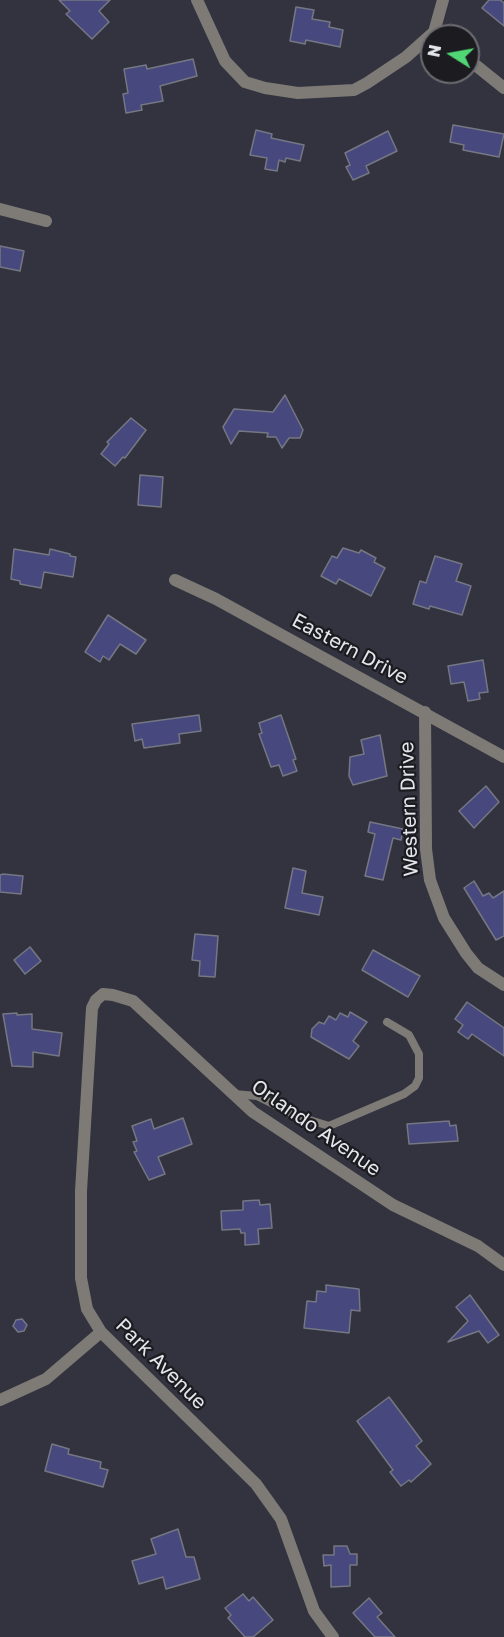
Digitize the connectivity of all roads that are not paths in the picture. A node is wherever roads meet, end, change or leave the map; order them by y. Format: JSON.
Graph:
{"nodes":[{"id":1,"x":197,"y":0,"type":"edge"},
{"id":2,"x":443,"y":0,"type":"edge"},
{"id":3,"x":438,"y":24,"type":"edge"},
{"id":4,"x":420,"y":46,"type":"edge"},
{"id":5,"x":480,"y":69,"type":"edge"},
{"id":6,"x":504,"y":88,"type":"edge"},
{"id":7,"x":0,"y":209,"type":"edge"},
{"id":8,"x":46,"y":221,"type":"dead end"},
{"id":9,"x":175,"y":580,"type":"dead end"},
{"id":10,"x":425,"y":712,"type":"junction"},
{"id":11,"x":504,"y":757,"type":"edge"},
{"id":12,"x":504,"y":985,"type":"edge"},
{"id":13,"x":124,"y":997,"type":"joint"},
{"id":14,"x":387,"y":1022,"type":"dead end"},
{"id":15,"x":232,"y":1094,"type":"junction"},
{"id":16,"x":504,"y":1265,"type":"edge"},
{"id":17,"x":101,"y":1332,"type":"junction"},
{"id":18,"x":0,"y":1400,"type":"edge"},
{"id":19,"x":333,"y":1637,"type":"edge"}],
"edges":[{"from":1,"to":4,"type":"street"},
{"from":2,"to":3,"type":"street"},
{"from":5,"to":6,"type":"street"},
{"from":7,"to":8,"type":"street"},
{"from":9,"to":10,"type":"street","name":"Eastern Drive"},
{"from":10,"to":11,"type":"street","name":"Eastern Drive"},
{"from":10,"to":12,"type":"street","name":"Western Drive"},
{"from":13,"to":15,"type":"street","name":"Orlando Avenue"},
{"from":13,"to":17,"type":"street","name":"Park Avenue"},
{"from":14,"to":15,"type":"lane"},
{"from":15,"to":16,"type":"street","name":"Orlando Avenue"},
{"from":17,"to":18,"type":"street"},
{"from":17,"to":19,"type":"street","name":"Park Avenue"}]}
